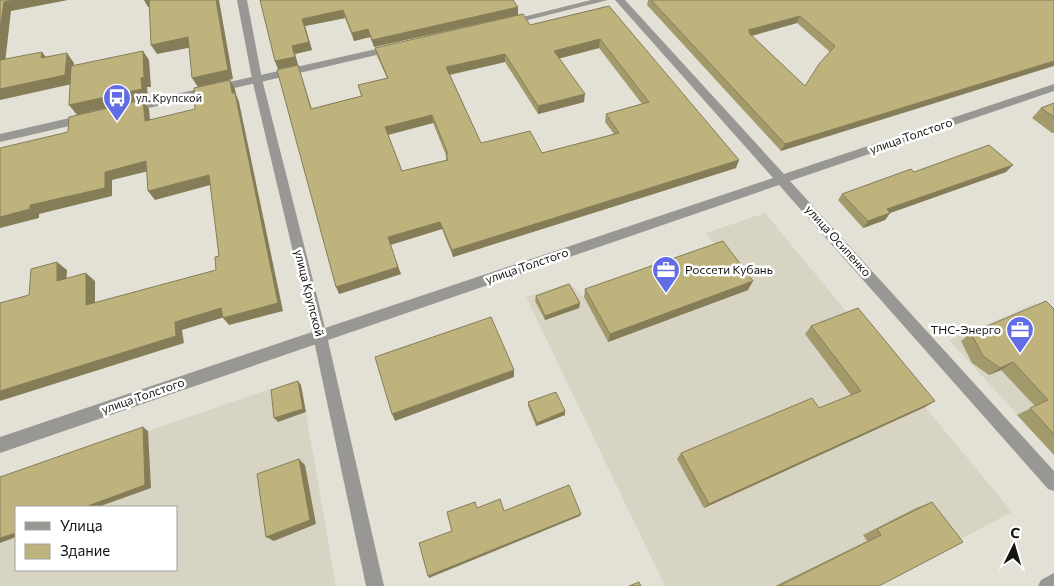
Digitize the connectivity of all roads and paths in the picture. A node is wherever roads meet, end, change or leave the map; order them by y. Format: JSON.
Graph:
{"nodes":[{"id":1,"x":242,"y":0,"type":"edge"},
{"id":2,"x":602,"y":0,"type":"edge"},
{"id":3,"x":620,"y":0,"type":"edge"},
{"id":4,"x":497,"y":24,"type":"edge"},
{"id":5,"x":401,"y":46,"type":"edge"},
{"id":6,"x":257,"y":79,"type":"junction"},
{"id":7,"x":1054,"y":87,"type":"edge"},
{"id":8,"x":114,"y":112,"type":"edge"},
{"id":9,"x":95,"y":116,"type":"edge"},
{"id":10,"x":0,"y":138,"type":"edge"},
{"id":11,"x":783,"y":179,"type":"junction"},
{"id":12,"x":320,"y":336,"type":"junction"},
{"id":13,"x":0,"y":445,"type":"edge"},
{"id":14,"x":1054,"y":483,"type":"edge"},
{"id":15,"x":1054,"y":582,"type":"edge"},
{"id":16,"x":375,"y":586,"type":"edge"},
{"id":17,"x":1047,"y":586,"type":"edge"}],
"edges":[{"from":1,"to":6,"type":"street","name":"улица Крупской"},
{"from":2,"to":4,"type":"street"},
{"from":3,"to":11,"type":"street","name":"улица Осипенко"},
{"from":5,"to":6,"type":"street"},
{"from":6,"to":8,"type":"street"},
{"from":6,"to":12,"type":"street","name":"улица Крупской"},
{"from":7,"to":11,"type":"street","name":"улица Толстого"},
{"from":9,"to":10,"type":"street"},
{"from":11,"to":12,"type":"street","name":"улица Толстого"},
{"from":11,"to":14,"type":"street","name":"улица Осипенко"},
{"from":12,"to":13,"type":"street","name":"улица Толстого"},
{"from":12,"to":16,"type":"street","name":"улица Крупской"},
{"from":15,"to":17,"type":"street"}]}
